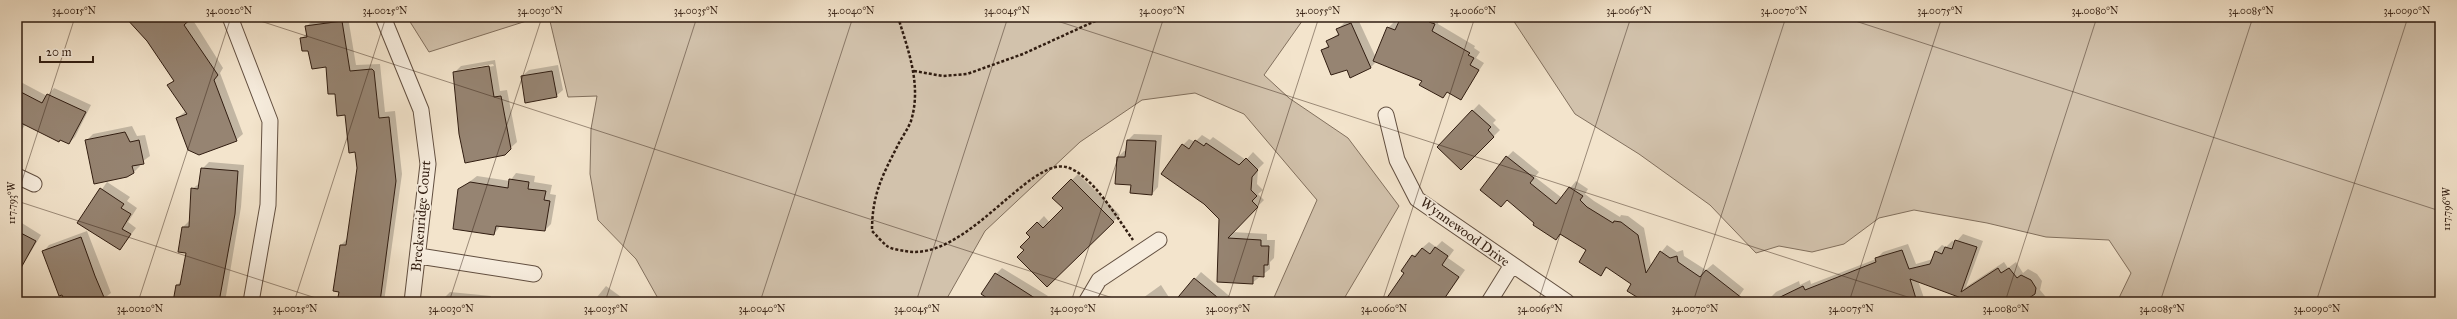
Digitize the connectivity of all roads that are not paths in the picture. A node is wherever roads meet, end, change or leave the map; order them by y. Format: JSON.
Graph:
{"nodes":[{"id":1,"x":230,"y":17,"type":"edge"},
{"id":2,"x":383,"y":17,"type":"edge"},
{"id":3,"x":1386,"y":115,"type":"dead end"},
{"id":4,"x":17,"y":176,"type":"edge"},
{"id":5,"x":34,"y":184,"type":"dead end"},
{"id":6,"x":1159,"y":240,"type":"dead end"},
{"id":7,"x":419,"y":256,"type":"junction"},
{"id":8,"x":1512,"y":265,"type":"junction"},
{"id":9,"x":534,"y":274,"type":"dead end"},
{"id":10,"x":252,"y":302,"type":"edge"},
{"id":11,"x":412,"y":302,"type":"edge"},
{"id":12,"x":1086,"y":302,"type":"edge"},
{"id":13,"x":1489,"y":302,"type":"edge"},
{"id":14,"x":1567,"y":302,"type":"edge"}],
"edges":[{"from":1,"to":10,"type":"street"},
{"from":2,"to":7,"type":"street","name":"Breckenridge Court"},
{"from":3,"to":8,"type":"street","name":"Wynnewood Drive"},
{"from":4,"to":5,"type":"street"},
{"from":6,"to":12,"type":"street"},
{"from":7,"to":9,"type":"street"},
{"from":7,"to":11,"type":"street","name":"Breckenridge Court"},
{"from":8,"to":13,"type":"street"},
{"from":8,"to":14,"type":"street","name":"Wynnewood Drive"}]}
